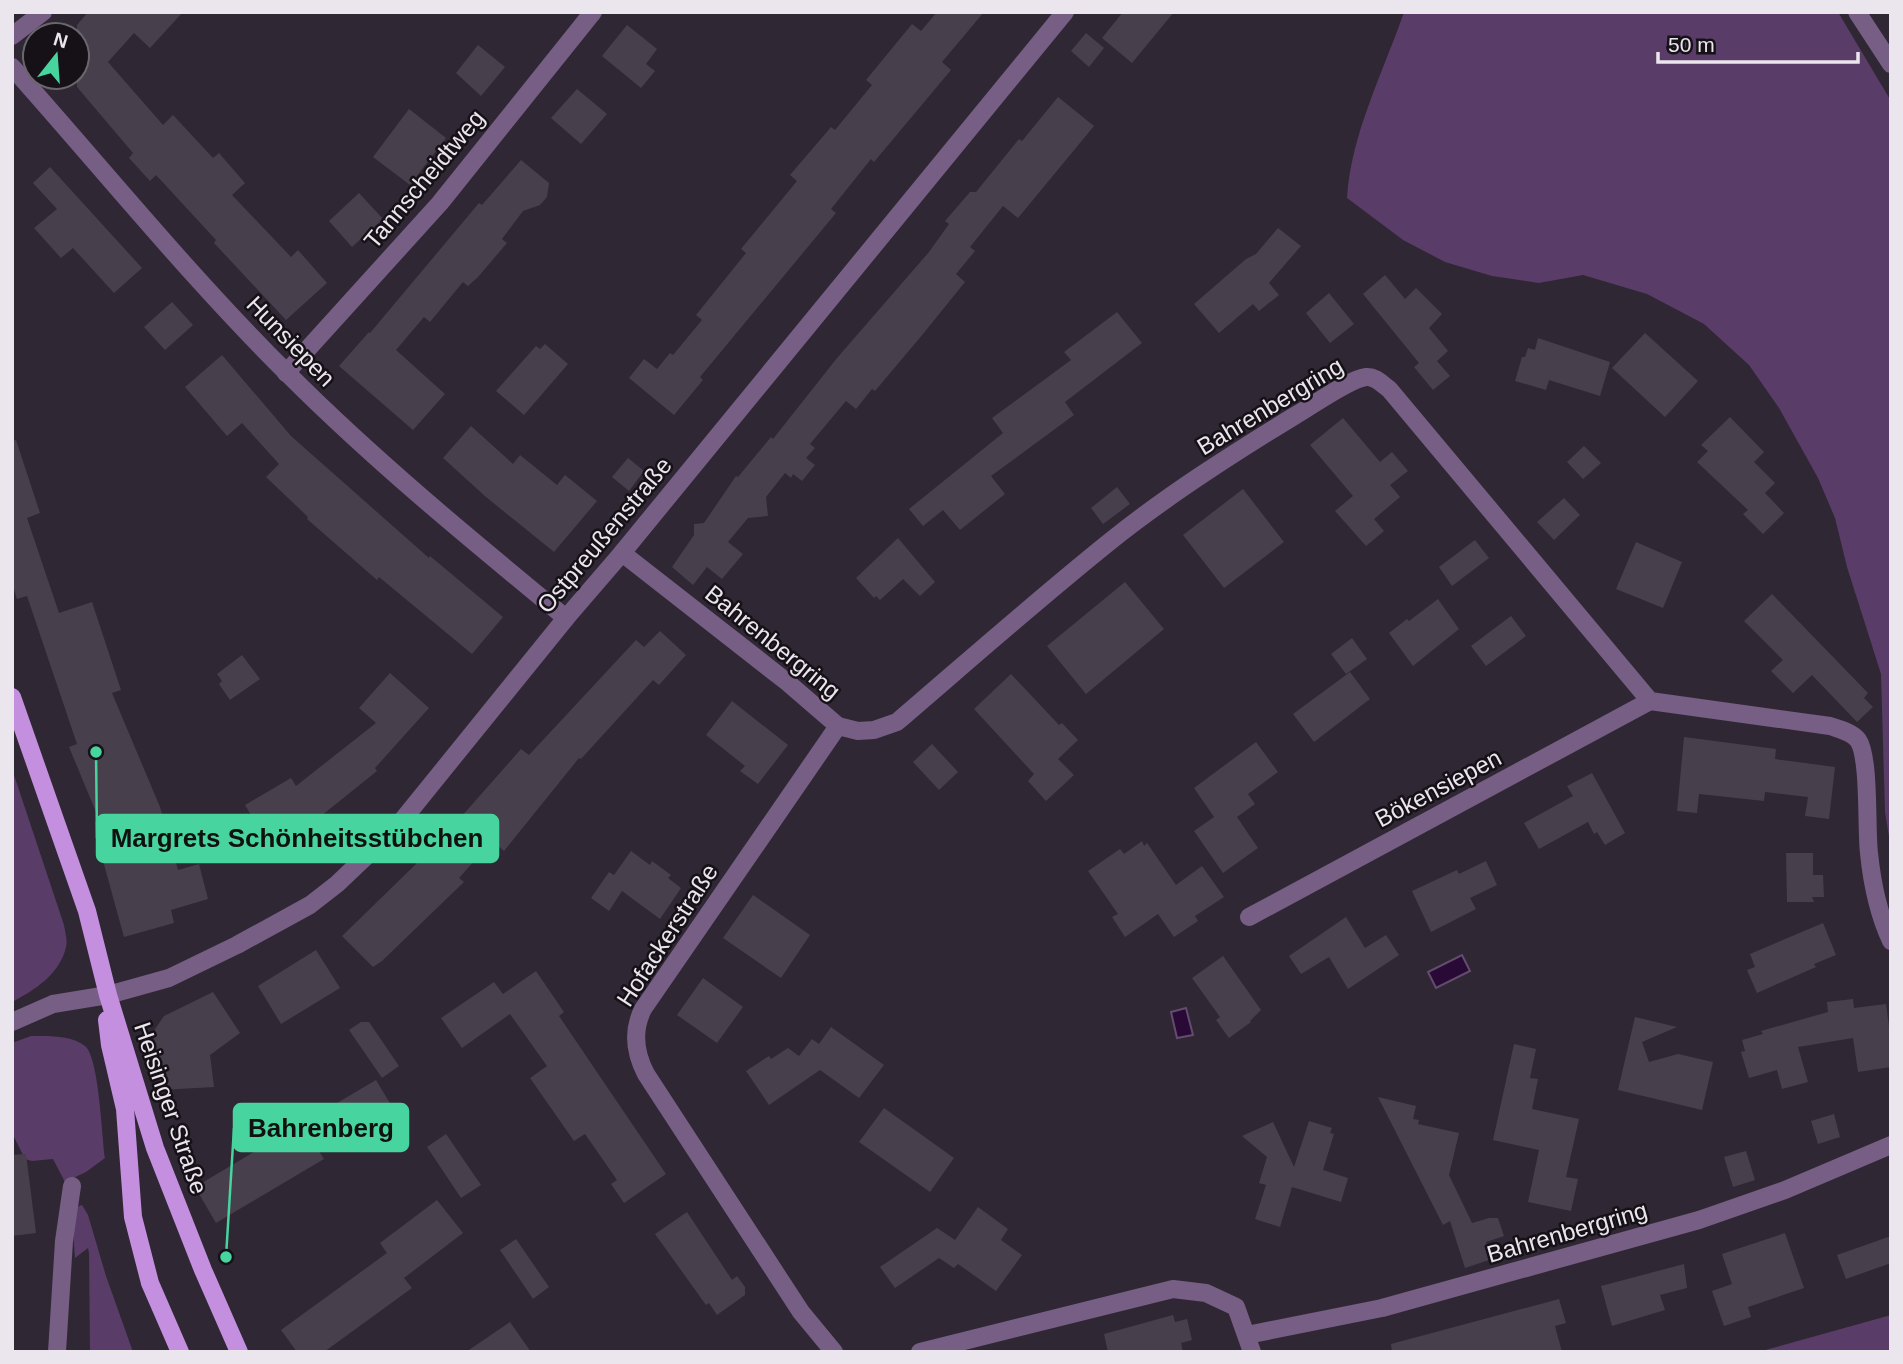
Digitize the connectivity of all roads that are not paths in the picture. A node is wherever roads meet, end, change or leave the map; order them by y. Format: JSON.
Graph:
{"nodes":[{"id":1,"x":43,"y":12,"type":"edge"},
{"id":2,"x":593,"y":12,"type":"edge"},
{"id":3,"x":1065,"y":12,"type":"edge"},
{"id":4,"x":1857,"y":12,"type":"edge"},
{"id":5,"x":12,"y":36,"type":"edge"},
{"id":6,"x":1891,"y":64,"type":"edge"},
{"id":7,"x":12,"y":66,"type":"edge"},
{"id":8,"x":286,"y":373,"type":"junction"},
{"id":9,"x":622,"y":553,"type":"junction"},
{"id":10,"x":566,"y":618,"type":"junction"},
{"id":11,"x":12,"y":697,"type":"edge"},
{"id":12,"x":1650,"y":701,"type":"junction"},
{"id":13,"x":838,"y":726,"type":"junction"},
{"id":14,"x":1248,"y":917,"type":"dead end"},
{"id":15,"x":1891,"y":942,"type":"edge"},
{"id":16,"x":108,"y":995,"type":"junction"},
{"id":17,"x":12,"y":1022,"type":"edge"},
{"id":18,"x":1891,"y":1145,"type":"edge"},
{"id":19,"x":72,"y":1186,"type":"dead end"},
{"id":20,"x":1250,"y":1343,"type":"edge"},
{"id":21,"x":57,"y":1352,"type":"edge"},
{"id":22,"x":180,"y":1352,"type":"edge"},
{"id":23,"x":239,"y":1352,"type":"edge"},
{"id":24,"x":834,"y":1352,"type":"edge"},
{"id":25,"x":920,"y":1352,"type":"edge"}],
"edges":[{"from":1,"to":5,"type":"street"},
{"from":2,"to":8,"type":"street","name":"Tannscheidtweg"},
{"from":3,"to":9,"type":"street","name":"Ostpreußenstraße"},
{"from":4,"to":6,"type":"street"},
{"from":7,"to":8,"type":"street","name":"Hunsiepen"},
{"from":8,"to":10,"type":"street","name":"Hunsiepen"},
{"from":9,"to":10,"type":"street","name":"Ostpreußenstraße"},
{"from":9,"to":13,"type":"street","name":"Bahrenbergring"},
{"from":10,"to":16,"type":"street","name":"Ostpreußenstraße"},
{"from":11,"to":16,"type":"main road","name":"Heisinger Straße"},
{"from":12,"to":13,"type":"street","name":"Bahrenbergring"},
{"from":12,"to":14,"type":"street","name":"Bökensiepen"},
{"from":12,"to":15,"type":"street"},
{"from":13,"to":24,"type":"street","name":"Hofackerstraße"},
{"from":16,"to":17,"type":"street","name":"Ostpreußenstraße"},
{"from":16,"to":22,"type":"main road","name":"Heisinger Straße"},
{"from":16,"to":23,"type":"main road","name":"Heisinger Straße"},
{"from":18,"to":20,"type":"street","name":"Bahrenbergring"},
{"from":19,"to":21,"type":"street"},
{"from":20,"to":25,"type":"street"}]}
